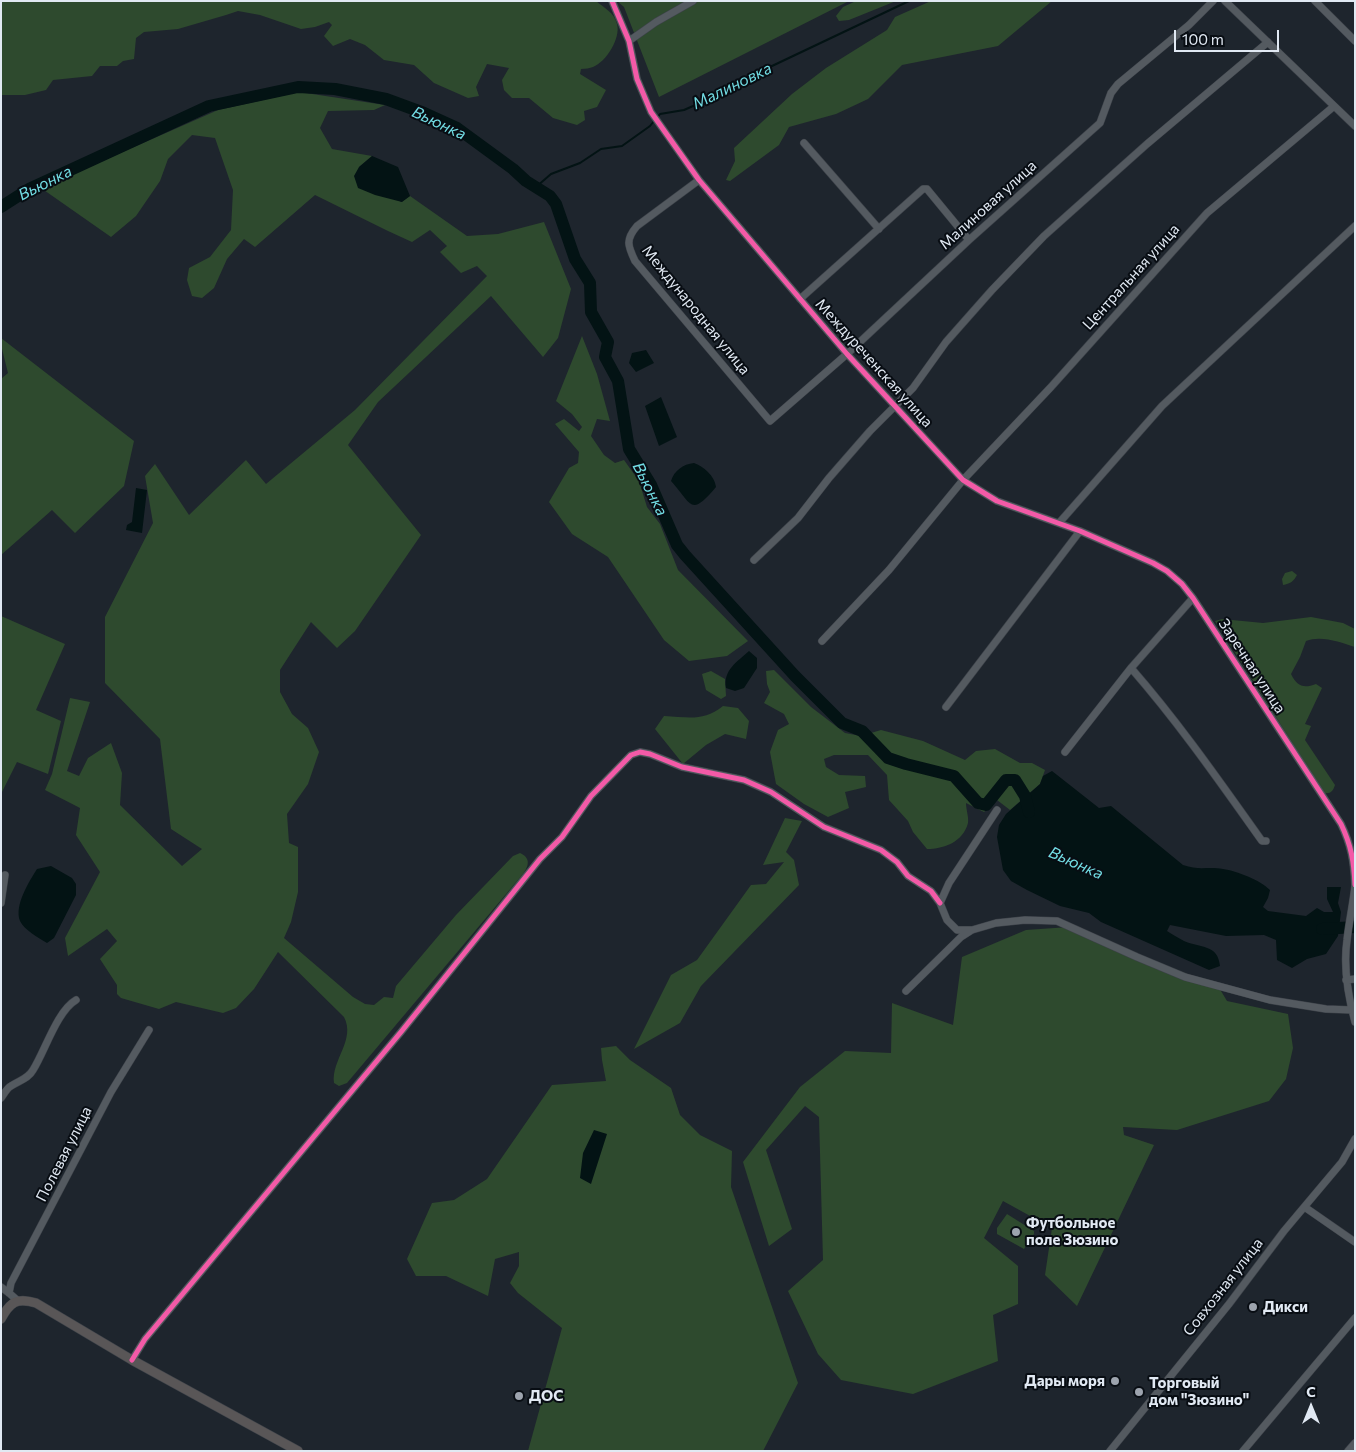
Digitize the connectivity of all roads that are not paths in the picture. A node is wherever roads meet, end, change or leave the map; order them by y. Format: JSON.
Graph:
{"nodes":[{"id":1,"x":612,"y":1,"type":"edge"},
{"id":2,"x":693,"y":1,"type":"edge"},
{"id":3,"x":1213,"y":1,"type":"edge"},
{"id":4,"x":1314,"y":1,"type":"edge"},
{"id":5,"x":1227,"y":2,"type":"edge"},
{"id":6,"x":629,"y":41,"type":"junction"},
{"id":7,"x":1355,"y":41,"type":"edge"},
{"id":8,"x":1268,"y":42,"type":"junction"},
{"id":9,"x":1333,"y":107,"type":"junction"},
{"id":10,"x":1355,"y":126,"type":"edge"},
{"id":11,"x":804,"y":143,"type":"dead end"},
{"id":12,"x":699,"y":180,"type":"junction"},
{"id":13,"x":1355,"y":226,"type":"edge"},
{"id":14,"x":879,"y":229,"type":"junction"},
{"id":15,"x":969,"y":240,"type":"junction"},
{"id":16,"x":800,"y":299,"type":"junction"},
{"id":17,"x":847,"y":354,"type":"junction"},
{"id":18,"x":896,"y":407,"type":"junction"},
{"id":19,"x":770,"y":421,"type":"joint"},
{"id":20,"x":963,"y":480,"type":"junction"},
{"id":21,"x":1059,"y":523,"type":"junction"},
{"id":22,"x":1080,"y":531,"type":"junction"},
{"id":23,"x":754,"y":560,"type":"dead end"},
{"id":24,"x":1192,"y":598,"type":"junction"},
{"id":25,"x":822,"y":641,"type":"dead end"},
{"id":26,"x":1131,"y":668,"type":"junction"},
{"id":27,"x":946,"y":707,"type":"dead end"},
{"id":28,"x":1065,"y":752,"type":"dead end"},
{"id":29,"x":997,"y":810,"type":"dead end"},
{"id":30,"x":1266,"y":841,"type":"dead end"},
{"id":31,"x":1354,"y":863,"type":"edge"},
{"id":32,"x":5,"y":875,"type":"dead end"},
{"id":33,"x":1355,"y":885,"type":"edge"},
{"id":34,"x":1,"y":903,"type":"edge"},
{"id":35,"x":940,"y":903,"type":"junction"},
{"id":36,"x":972,"y":930,"type":"junction"},
{"id":37,"x":1355,"y":979,"type":"edge"},
{"id":38,"x":1346,"y":980,"type":"junction"},
{"id":39,"x":906,"y":991,"type":"dead end"},
{"id":40,"x":76,"y":1000,"type":"dead end"},
{"id":41,"x":1352,"y":1010,"type":"junction"},
{"id":42,"x":1355,"y":1022,"type":"edge"},
{"id":43,"x":149,"y":1030,"type":"dead end"},
{"id":44,"x":1,"y":1098,"type":"edge"},
{"id":45,"x":1355,"y":1139,"type":"edge"},
{"id":46,"x":1306,"y":1208,"type":"junction"},
{"id":47,"x":1355,"y":1242,"type":"edge"},
{"id":48,"x":1,"y":1287,"type":"edge"},
{"id":49,"x":10,"y":1292,"type":"junction"},
{"id":50,"x":17,"y":1300,"type":"junction"},
{"id":51,"x":1355,"y":1318,"type":"edge"},
{"id":52,"x":1,"y":1319,"type":"edge"},
{"id":53,"x":132,"y":1360,"type":"junction"},
{"id":54,"x":1355,"y":1443,"type":"edge"},
{"id":55,"x":1246,"y":1448,"type":"edge"},
{"id":56,"x":298,"y":1451,"type":"edge"},
{"id":57,"x":1110,"y":1451,"type":"edge"},
{"id":58,"x":1254,"y":1451,"type":"edge"},
{"id":59,"x":1348,"y":1451,"type":"edge"}],
"edges":[{"from":1,"to":6,"type":"street","name":"Междуреченская улица"},
{"from":2,"to":6,"type":"street"},
{"from":3,"to":15,"type":"street","name":"Малиновая улица"},
{"from":4,"to":7,"type":"street"},
{"from":5,"to":8,"type":"street"},
{"from":6,"to":12,"type":"street","name":"Междуреченская улица"},
{"from":8,"to":9,"type":"street"},
{"from":8,"to":18,"type":"street"},
{"from":9,"to":10,"type":"street"},
{"from":9,"to":20,"type":"street","name":"Центральная улица"},
{"from":11,"to":14,"type":"street"},
{"from":12,"to":16,"type":"street","name":"Междуреченская улица"},
{"from":12,"to":19,"type":"street","name":"Международная улица"},
{"from":13,"to":21,"type":"street"},
{"from":14,"to":15,"type":"street"},
{"from":14,"to":16,"type":"street"},
{"from":15,"to":17,"type":"street","name":"Малиновая улица"},
{"from":16,"to":17,"type":"street","name":"Междуреченская улица"},
{"from":17,"to":18,"type":"street","name":"Междуреченская улица"},
{"from":17,"to":19,"type":"street","name":"Малиновая улица"},
{"from":18,"to":20,"type":"street","name":"Междуреченская улица"},
{"from":18,"to":23,"type":"street"},
{"from":20,"to":21,"type":"street","name":"Междуреченская улица"},
{"from":20,"to":25,"type":"street","name":"Центральная улица"},
{"from":21,"to":22,"type":"street","name":"Заречная улица"},
{"from":22,"to":24,"type":"street","name":"Заречная улица"},
{"from":22,"to":27,"type":"street"},
{"from":24,"to":26,"type":"street"},
{"from":24,"to":31,"type":"street","name":"Заречная улица"},
{"from":26,"to":28,"type":"street"},
{"from":26,"to":30,"type":"street"},
{"from":29,"to":35,"type":"street"},
{"from":31,"to":33,"type":"street","name":"Заречная улица"},
{"from":32,"to":34,"type":"street"},
{"from":33,"to":38,"type":"street","name":"Заречная улица"},
{"from":35,"to":36,"type":"street"},
{"from":35,"to":53,"type":"street"},
{"from":36,"to":39,"type":"street"},
{"from":36,"to":41,"type":"street"},
{"from":37,"to":38,"type":"street"},
{"from":38,"to":41,"type":"street"},
{"from":40,"to":44,"type":"street"},
{"from":41,"to":42,"type":"street"},
{"from":43,"to":49,"type":"street","name":"Полевая улица"},
{"from":45,"to":46,"type":"street","name":"Совхозная улица"},
{"from":46,"to":47,"type":"street"},
{"from":46,"to":57,"type":"street","name":"Совхозная улица"},
{"from":48,"to":49,"type":"street"},
{"from":49,"to":50,"type":"street"},
{"from":50,"to":52,"type":"main road"},
{"from":50,"to":53,"type":"main road"},
{"from":51,"to":55,"type":"street"},
{"from":53,"to":56,"type":"main road"},
{"from":54,"to":59,"type":"street"},
{"from":55,"to":58,"type":"street"}]}
